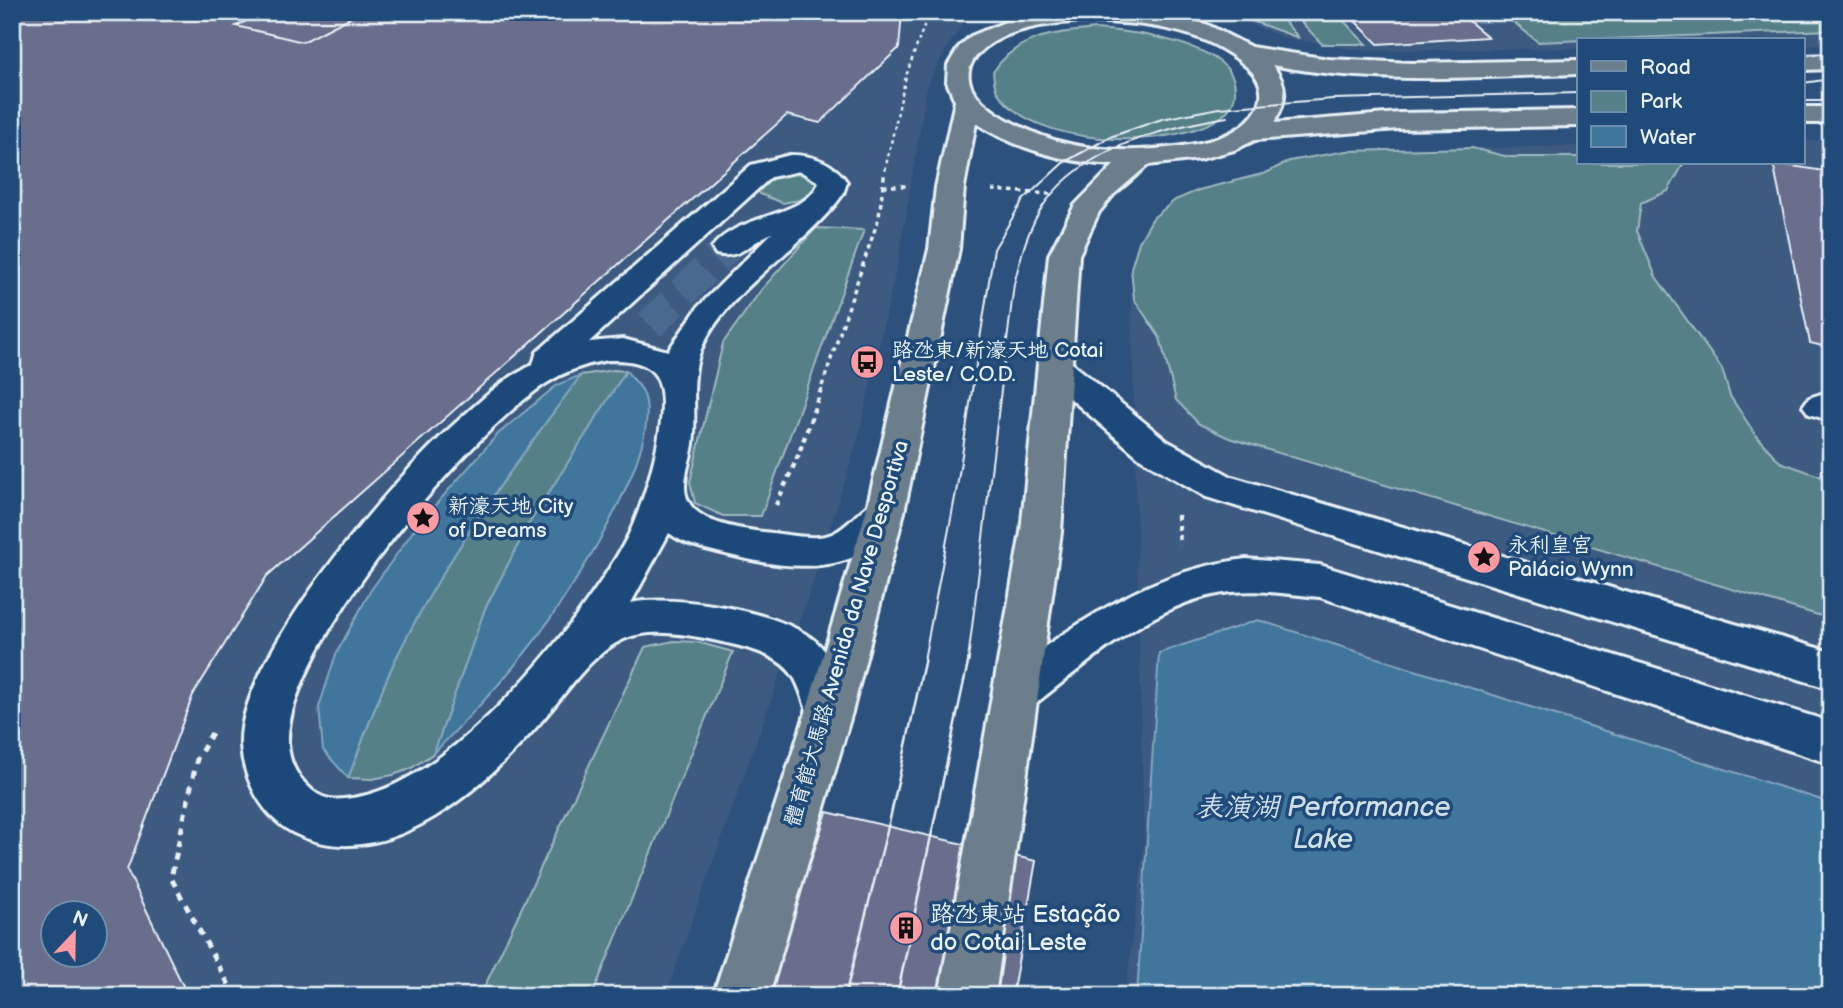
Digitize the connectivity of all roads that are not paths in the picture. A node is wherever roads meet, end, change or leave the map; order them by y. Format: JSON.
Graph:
{"nodes":[{"id":1,"x":995,"y":12,"type":"edge"},
{"id":2,"x":1124,"y":14,"type":"edge"},
{"id":3,"x":974,"y":46,"type":"junction"},
{"id":4,"x":1247,"y":53,"type":"junction"},
{"id":5,"x":1831,"y":62,"type":"edge"},
{"id":6,"x":1804,"y":63,"type":"edge"},
{"id":7,"x":1577,"y":67,"type":"edge"},
{"id":8,"x":967,"y":102,"type":"junction"},
{"id":9,"x":1804,"y":115,"type":"edge"},
{"id":10,"x":1831,"y":115,"type":"edge"},
{"id":11,"x":1577,"y":118,"type":"edge"},
{"id":12,"x":1249,"y":133,"type":"junction"},
{"id":13,"x":1141,"y":158,"type":"junction"},
{"id":14,"x":742,"y":185,"type":"junction"},
{"id":15,"x":816,"y":207,"type":"junction"},
{"id":16,"x":1055,"y":367,"type":"junction"},
{"id":17,"x":676,"y":383,"type":"junction"},
{"id":18,"x":509,"y":396,"type":"junction"},
{"id":19,"x":667,"y":491,"type":"junction"},
{"id":20,"x":885,"y":512,"type":"junction"},
{"id":21,"x":572,"y":652,"type":"junction"},
{"id":22,"x":1831,"y":671,"type":"edge"},
{"id":23,"x":1016,"y":692,"type":"junction"},
{"id":24,"x":829,"y":712,"type":"junction"},
{"id":25,"x":1831,"y":743,"type":"edge"},
{"id":26,"x":741,"y":996,"type":"edge"},
{"id":27,"x":967,"y":996,"type":"edge"}],
"edges":[{"from":1,"to":3,"type":"main road"},
{"from":2,"to":3,"type":"main road"},
{"from":2,"to":4,"type":"main road"},
{"from":3,"to":8,"type":"main road"},
{"from":4,"to":7,"type":"main road"},
{"from":4,"to":12,"type":"main road"},
{"from":5,"to":6,"type":"main road"},
{"from":8,"to":13,"type":"main road"},
{"from":8,"to":20,"type":"main road","name":"體育館大馬路 Avenida da Nave Desportiva"},
{"from":9,"to":10,"type":"main road"},
{"from":11,"to":12,"type":"main road"},
{"from":12,"to":13,"type":"main road"},
{"from":13,"to":16,"type":"main road"},
{"from":14,"to":15,"type":"lane"},
{"from":14,"to":15,"type":"lane"},
{"from":14,"to":18,"type":"lane"},
{"from":15,"to":17,"type":"lane"},
{"from":16,"to":22,"type":"lane"},
{"from":16,"to":23,"type":"main road"},
{"from":17,"to":18,"type":"lane"},
{"from":17,"to":19,"type":"lane"},
{"from":18,"to":21,"type":"lane"},
{"from":19,"to":20,"type":"lane"},
{"from":19,"to":21,"type":"lane"},
{"from":20,"to":24,"type":"main road","name":"體育館大馬路 Avenida da Nave Desportiva"},
{"from":21,"to":24,"type":"lane"},
{"from":23,"to":25,"type":"lane"},
{"from":23,"to":27,"type":"main road"},
{"from":24,"to":26,"type":"main road","name":"體育館大馬路 Avenida da Nave Desportiva"}]}
